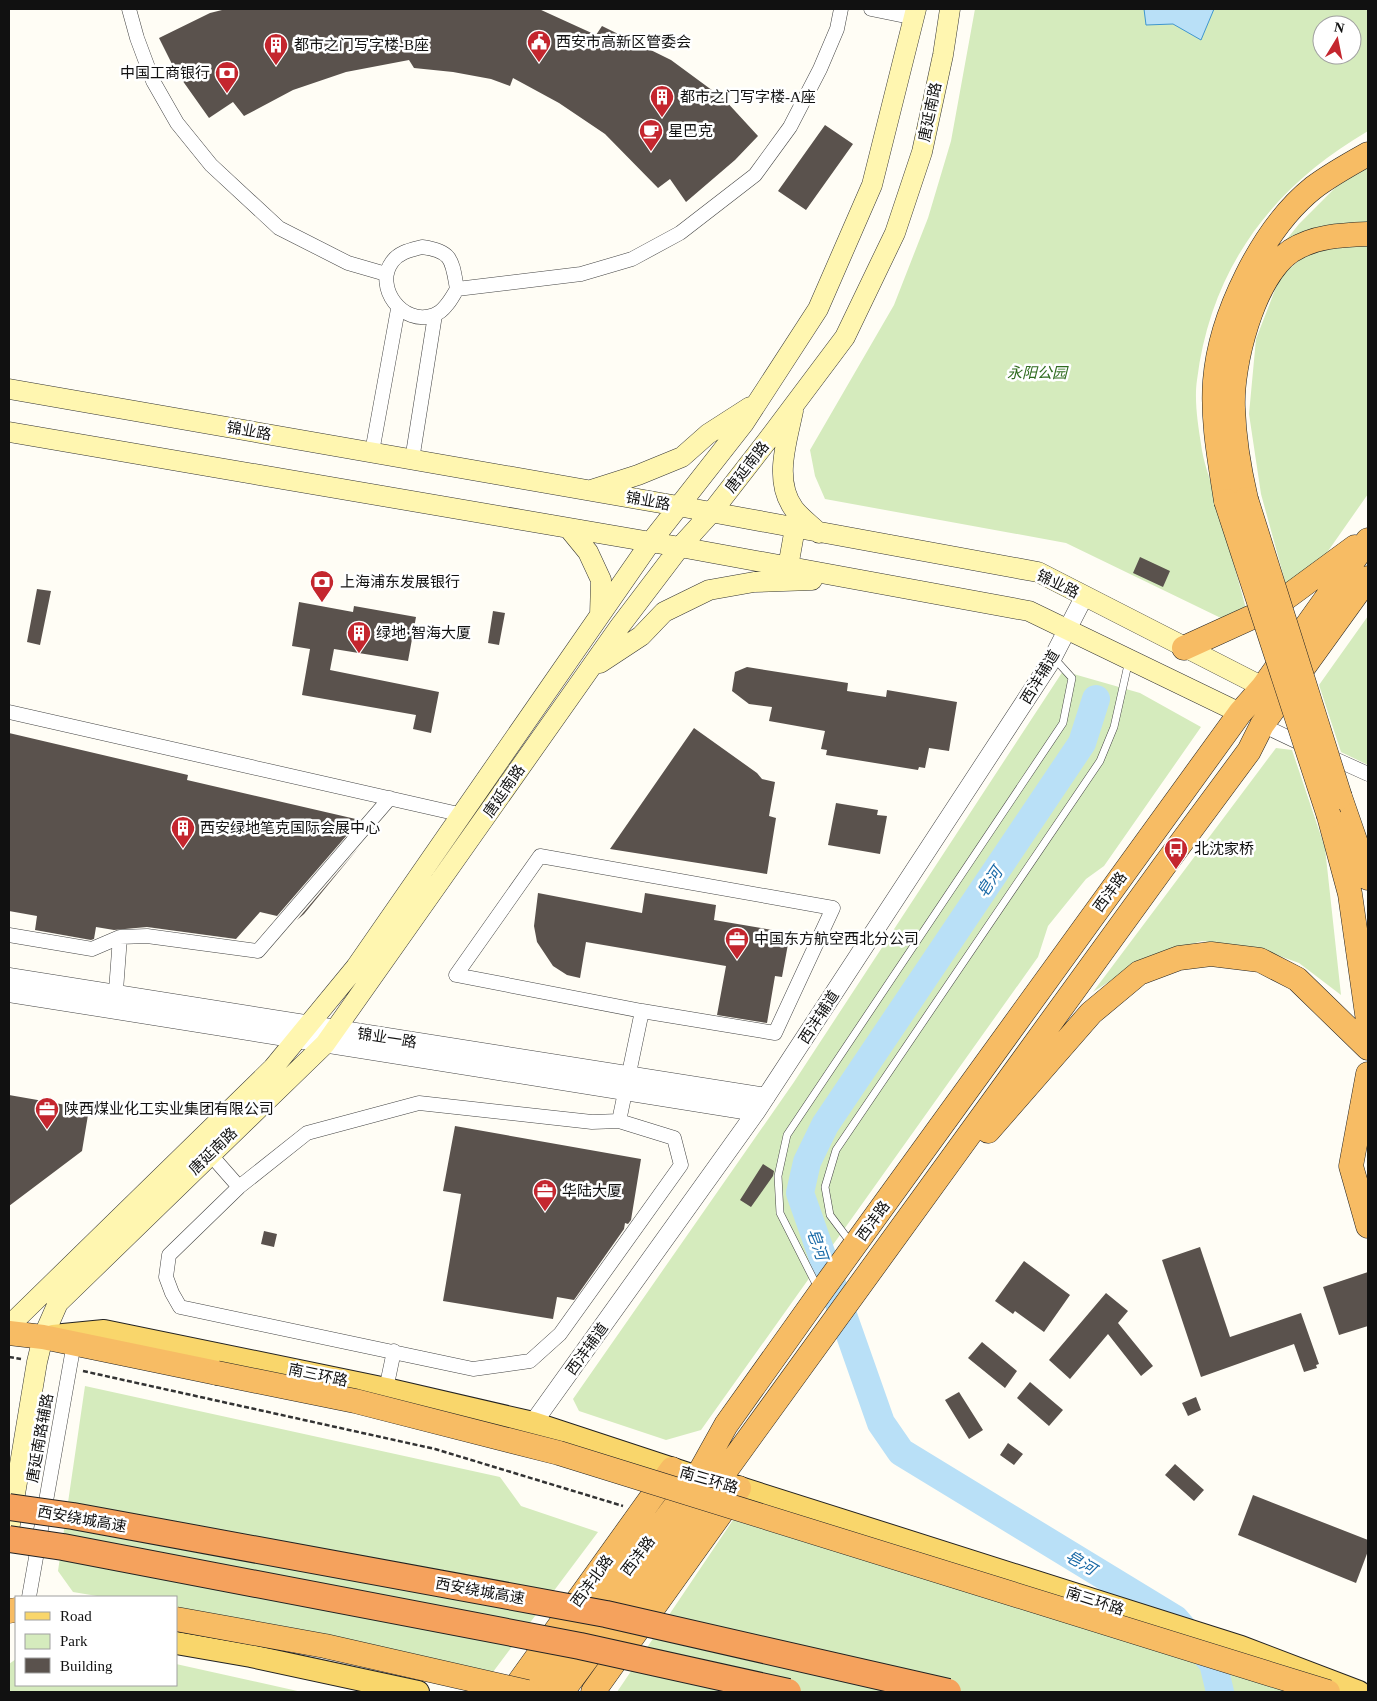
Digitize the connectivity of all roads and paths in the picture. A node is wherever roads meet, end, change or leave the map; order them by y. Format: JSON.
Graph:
{"nodes":[{"id":1,"x":130,"y":9,"type":"edge"},
{"id":2,"x":842,"y":9,"type":"edge"},
{"id":3,"x":871,"y":9,"type":"edge"},
{"id":4,"x":950,"y":9,"type":"edge"},
{"id":5,"x":916,"y":13,"type":"edge"},
{"id":6,"x":1368,"y":154,"type":"edge"},
{"id":7,"x":1368,"y":234,"type":"edge"},
{"id":8,"x":386,"y":274,"type":"junction"},
{"id":9,"x":457,"y":289,"type":"junction"},
{"id":10,"x":398,"y":309,"type":"junction"},
{"id":11,"x":435,"y":315,"type":"junction"},
{"id":12,"x":9,"y":389,"type":"edge"},
{"id":13,"x":758,"y":402,"type":"junction"},
{"id":14,"x":795,"y":404,"type":"junction"},
{"id":15,"x":9,"y":432,"type":"edge"},
{"id":16,"x":372,"y":452,"type":"junction"},
{"id":17,"x":412,"y":460,"type":"junction"},
{"id":18,"x":587,"y":491,"type":"junction"},
{"id":19,"x":1236,"y":500,"type":"junction"},
{"id":20,"x":678,"y":506,"type":"junction"},
{"id":21,"x":711,"y":512,"type":"junction"},
{"id":22,"x":795,"y":528,"type":"junction"},
{"id":23,"x":570,"y":530,"type":"junction"},
{"id":24,"x":819,"y":533,"type":"junction"},
{"id":25,"x":1368,"y":538,"type":"edge"},
{"id":26,"x":650,"y":543,"type":"junction"},
{"id":27,"x":680,"y":547,"type":"junction"},
{"id":28,"x":788,"y":567,"type":"junction"},
{"id":29,"x":1368,"y":578,"type":"edge"},
{"id":30,"x":850,"y":579,"type":"junction"},
{"id":31,"x":1084,"y":597,"type":"junction"},
{"id":32,"x":600,"y":615,"type":"junction"},
{"id":33,"x":1066,"y":631,"type":"junction"},
{"id":34,"x":1184,"y":648,"type":"junction"},
{"id":35,"x":1053,"y":657,"type":"junction"},
{"id":36,"x":1129,"y":660,"type":"junction"},
{"id":37,"x":590,"y":669,"type":"junction"},
{"id":38,"x":1262,"y":687,"type":"junction"},
{"id":39,"x":9,"y":712,"type":"edge"},
{"id":40,"x":1240,"y":713,"type":"junction"},
{"id":41,"x":1262,"y":725,"type":"junction"},
{"id":42,"x":1368,"y":774,"type":"edge"},
{"id":43,"x":390,"y":798,"type":"junction"},
{"id":44,"x":1335,"y":806,"type":"junction"},
{"id":45,"x":463,"y":815,"type":"junction"},
{"id":46,"x":1368,"y":878,"type":"edge"},
{"id":47,"x":9,"y":935,"type":"edge"},
{"id":48,"x":120,"y":938,"type":"junction"},
{"id":49,"x":9,"y":977,"type":"edge"},
{"id":50,"x":9,"y":993,"type":"edge"},
{"id":51,"x":116,"y":1002,"type":"junction"},
{"id":52,"x":642,"y":1011,"type":"junction"},
{"id":53,"x":1368,"y":1021,"type":"edge"},
{"id":54,"x":303,"y":1031,"type":"junction"},
{"id":55,"x":330,"y":1036,"type":"junction"},
{"id":56,"x":1368,"y":1048,"type":"edge"},
{"id":57,"x":1368,"y":1074,"type":"edge"},
{"id":58,"x":627,"y":1084,"type":"junction"},
{"id":59,"x":766,"y":1097,"type":"junction"},
{"id":60,"x":756,"y":1112,"type":"junction"},
{"id":61,"x":619,"y":1121,"type":"junction"},
{"id":62,"x":210,"y":1154,"type":"junction"},
{"id":63,"x":239,"y":1187,"type":"junction"},
{"id":64,"x":1368,"y":1226,"type":"edge"},
{"id":65,"x":854,"y":1247,"type":"junction"},
{"id":66,"x":884,"y":1252,"type":"junction"},
{"id":67,"x":820,"y":1293,"type":"junction"},
{"id":68,"x":9,"y":1326,"type":"edge"},
{"id":69,"x":9,"y":1333,"type":"edge"},
{"id":70,"x":43,"y":1337,"type":"junction"},
{"id":71,"x":74,"y":1343,"type":"junction"},
{"id":72,"x":394,"y":1351,"type":"junction"},
{"id":73,"x":9,"y":1357,"type":"edge"},
{"id":74,"x":37,"y":1362,"type":"junction"},
{"id":75,"x":69,"y":1368,"type":"junction"},
{"id":76,"x":386,"y":1389,"type":"junction"},
{"id":77,"x":533,"y":1423,"type":"junction"},
{"id":78,"x":672,"y":1469,"type":"junction"},
{"id":79,"x":718,"y":1482,"type":"junction"},
{"id":80,"x":629,"y":1499,"type":"dead end"},
{"id":81,"x":9,"y":1507,"type":"edge"},
{"id":82,"x":9,"y":1530,"type":"edge"},
{"id":83,"x":9,"y":1539,"type":"edge"},
{"id":84,"x":29,"y":1596,"type":"edge"},
{"id":85,"x":178,"y":1619,"type":"edge"},
{"id":86,"x":178,"y":1643,"type":"edge"},
{"id":87,"x":375,"y":1688,"type":"edge"},
{"id":88,"x":418,"y":1692,"type":"edge"},
{"id":89,"x":512,"y":1692,"type":"edge"},
{"id":90,"x":528,"y":1692,"type":"edge"},
{"id":91,"x":536,"y":1692,"type":"edge"},
{"id":92,"x":562,"y":1692,"type":"edge"},
{"id":93,"x":593,"y":1692,"type":"edge"},
{"id":94,"x":788,"y":1692,"type":"edge"},
{"id":95,"x":948,"y":1692,"type":"edge"},
{"id":96,"x":1328,"y":1692,"type":"edge"},
{"id":97,"x":1359,"y":1692,"type":"edge"}],
"edges":[{"from":1,"to":8,"type":"street"},
{"from":2,"to":9,"type":"street"},
{"from":3,"to":5,"type":"street"},
{"from":4,"to":14,"type":"main road","name":"唐延南路"},
{"from":5,"to":13,"type":"main road","name":"唐延南路"},
{"from":6,"to":19,"type":"highway"},
{"from":7,"to":19,"type":"highway"},
{"from":8,"to":9,"type":"street"},
{"from":8,"to":10,"type":"street"},
{"from":9,"to":11,"type":"street"},
{"from":10,"to":11,"type":"street"},
{"from":10,"to":16,"type":"street"},
{"from":11,"to":17,"type":"street"},
{"from":12,"to":16,"type":"main road","name":"锦业路"},
{"from":13,"to":18,"type":"main road"},
{"from":13,"to":20,"type":"main road","name":"唐延南路"},
{"from":14,"to":21,"type":"main road","name":"唐延南路"},
{"from":14,"to":24,"type":"main road"},
{"from":15,"to":23,"type":"main road"},
{"from":16,"to":17,"type":"main road","name":"锦业路"},
{"from":17,"to":18,"type":"main road","name":"锦业路"},
{"from":18,"to":20,"type":"main road","name":"锦业路"},
{"from":19,"to":44,"type":"highway","bridge":true},
{"from":20,"to":21,"type":"main road","name":"锦业路"},
{"from":20,"to":26,"type":"main road","name":"唐延南路"},
{"from":21,"to":22,"type":"main road","name":"锦业路"},
{"from":21,"to":27,"type":"main road","name":"唐延南路"},
{"from":22,"to":24,"type":"main road","name":"锦业路"},
{"from":22,"to":28,"type":"main road"},
{"from":23,"to":26,"type":"main road"},
{"from":23,"to":32,"type":"main road"},
{"from":24,"to":31,"type":"main road","name":"锦业路"},
{"from":25,"to":34,"type":"highway"},
{"from":25,"to":38,"type":"highway","name":"西沣路"},
{"from":26,"to":27,"type":"main road"},
{"from":26,"to":32,"type":"main road","name":"唐延南路"},
{"from":27,"to":28,"type":"main road"},
{"from":27,"to":37,"type":"main road","name":"唐延南路"},
{"from":28,"to":30,"type":"main road"},
{"from":29,"to":41,"type":"highway","name":"西沣路"},
{"from":30,"to":33,"type":"main road"},
{"from":30,"to":37,"type":"main road"},
{"from":31,"to":33,"type":"street","name":"西沣辅道"},
{"from":31,"to":34,"type":"main road","name":"锦业路"},
{"from":32,"to":45,"type":"main road","name":"唐延南路"},
{"from":33,"to":35,"type":"street","name":"西沣辅道"},
{"from":33,"to":36,"type":"main road"},
{"from":34,"to":38,"type":"main road","name":"锦业路"},
{"from":35,"to":59,"type":"street","name":"西沣辅道"},
{"from":35,"to":67,"type":"lane"},
{"from":36,"to":40,"type":"main road"},
{"from":36,"to":65,"type":"lane"},
{"from":37,"to":55,"type":"main road","name":"唐延南路"},
{"from":38,"to":40,"type":"highway","name":"西沣路"},
{"from":39,"to":43,"type":"street"},
{"from":40,"to":65,"type":"highway","name":"西沣路"},
{"from":41,"to":42,"type":"street"},
{"from":41,"to":66,"type":"highway","name":"西沣路"},
{"from":43,"to":45,"type":"street"},
{"from":43,"to":48,"type":"street"},
{"from":44,"to":46,"type":"highway"},
{"from":44,"to":53,"type":"highway"},
{"from":45,"to":54,"type":"main road","name":"唐延南路"},
{"from":47,"to":48,"type":"street"},
{"from":48,"to":51,"type":"street"},
{"from":49,"to":51,"type":"street","name":"锦业一路"},
{"from":50,"to":51,"type":"street","name":"锦业一路"},
{"from":51,"to":54,"type":"street","name":"锦业一路"},
{"from":52,"to":52,"type":"street"},
{"from":52,"to":58,"type":"street"},
{"from":54,"to":55,"type":"street","name":"锦业一路"},
{"from":54,"to":68,"type":"main road","name":"唐延南路"},
{"from":55,"to":58,"type":"street","name":"锦业一路"},
{"from":55,"to":62,"type":"main road","name":"唐延南路"},
{"from":56,"to":66,"type":"highway"},
{"from":57,"to":64,"type":"highway"},
{"from":58,"to":59,"type":"street","name":"锦业一路"},
{"from":58,"to":60,"type":"street","name":"锦业一路"},
{"from":58,"to":61,"type":"street"},
{"from":59,"to":60,"type":"street","name":"西沣辅道"},
{"from":60,"to":77,"type":"street","name":"西沣辅道"},
{"from":61,"to":63,"type":"street"},
{"from":61,"to":72,"type":"street"},
{"from":62,"to":63,"type":"street"},
{"from":62,"to":70,"type":"main road","name":"唐延南路"},
{"from":63,"to":72,"type":"street"},
{"from":65,"to":67,"type":"highway"},
{"from":66,"to":79,"type":"highway","name":"西沣路"},
{"from":67,"to":79,"type":"highway","name":"西沣路"},
{"from":69,"to":70,"type":"highway","name":"南三环路"},
{"from":70,"to":71,"type":"highway","name":"南三环路"},
{"from":70,"to":74,"type":"main road","name":"唐延南路"},
{"from":70,"to":76,"type":"main road","name":"南三环路"},
{"from":71,"to":75,"type":"street","name":"唐延南路辅路"},
{"from":71,"to":96,"type":"highway","name":"南三环路","bridge":true},
{"from":72,"to":76,"type":"street"},
{"from":73,"to":74,"type":"path"},
{"from":74,"to":82,"type":"main road","name":"唐延南路"},
{"from":75,"to":80,"type":"path"},
{"from":75,"to":84,"type":"street","name":"唐延南路辅路"},
{"from":76,"to":77,"type":"main road","name":"南三环路"},
{"from":77,"to":78,"type":"main road","name":"南三环路"},
{"from":78,"to":79,"type":"main road","name":"南三环路"},
{"from":78,"to":89,"type":"highway","name":"西沣北路"},
{"from":79,"to":91,"type":"highway","name":"西沣路"},
{"from":79,"to":92,"type":"highway","name":"西沣路"},
{"from":79,"to":93,"type":"highway"},
{"from":79,"to":97,"type":"main road","name":"南三环路"},
{"from":81,"to":95,"type":"highway","name":"西安绕城高速","bridge":true},
{"from":83,"to":94,"type":"highway","name":"西安绕城高速","bridge":true},
{"from":85,"to":90,"type":"highway","bridge":true},
{"from":86,"to":87,"type":"main road"},
{"from":87,"to":88,"type":"main road"}]}
